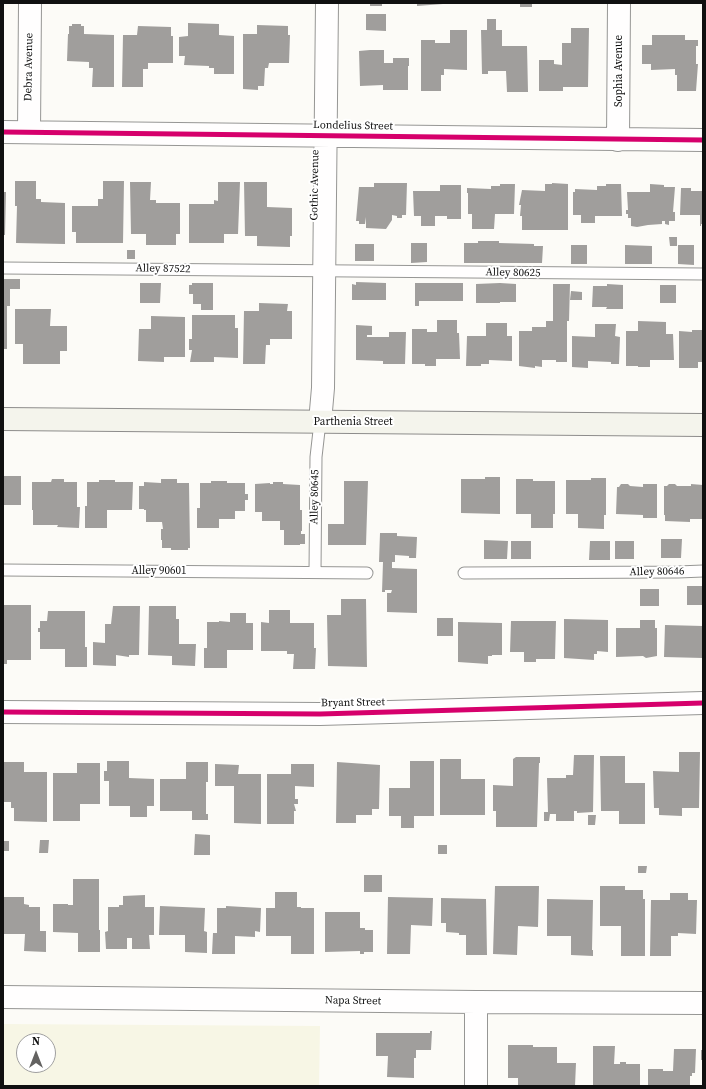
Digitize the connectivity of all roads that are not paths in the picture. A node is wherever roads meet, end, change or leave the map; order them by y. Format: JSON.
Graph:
{"nodes":[{"id":1,"x":30,"y":3,"type":"edge"},
{"id":2,"x":327,"y":3,"type":"edge"},
{"id":3,"x":619,"y":3,"type":"edge"},
{"id":4,"x":3,"y":132,"type":"edge"},
{"id":5,"x":29,"y":132,"type":"junction"},
{"id":6,"x":326,"y":136,"type":"junction"},
{"id":7,"x":618,"y":140,"type":"junction"},
{"id":8,"x":703,"y":140,"type":"edge"},
{"id":9,"x":3,"y":268,"type":"edge"},
{"id":10,"x":324,"y":270,"type":"junction"},
{"id":11,"x":703,"y":274,"type":"edge"},
{"id":12,"x":3,"y":419,"type":"edge"},
{"id":13,"x":320,"y":422,"type":"junction"},
{"id":14,"x":703,"y":425,"type":"edge"},
{"id":15,"x":3,"y":570,"type":"edge"},
{"id":16,"x":703,"y":571,"type":"edge"},
{"id":17,"x":315,"y":572,"type":"junction"},
{"id":18,"x":367,"y":573,"type":"dead end"},
{"id":19,"x":464,"y":573,"type":"dead end"},
{"id":20,"x":703,"y":703,"type":"edge"},
{"id":21,"x":3,"y":712,"type":"edge"},
{"id":22,"x":3,"y":997,"type":"edge"},
{"id":23,"x":476,"y":1002,"type":"junction"},
{"id":24,"x":703,"y":1003,"type":"edge"},
{"id":25,"x":476,"y":1086,"type":"edge"}],
"edges":[{"from":1,"to":5,"type":"street","name":"Debra Avenue"},
{"from":2,"to":6,"type":"street","name":"Gothic Avenue"},
{"from":3,"to":7,"type":"street","name":"Sophia Avenue"},
{"from":4,"to":5,"type":"street","name":"Londelius Street"},
{"from":5,"to":6,"type":"street","name":"Londelius Street"},
{"from":6,"to":7,"type":"street","name":"Londelius Street"},
{"from":6,"to":10,"type":"street","name":"Gothic Avenue"},
{"from":7,"to":8,"type":"street","name":"Londelius Street"},
{"from":9,"to":10,"type":"lane","name":"Alley 87522"},
{"from":10,"to":11,"type":"lane","name":"Alley 80625"},
{"from":10,"to":13,"type":"street","name":"Gothic Avenue"},
{"from":12,"to":13,"type":"main road","name":"Parthenia Street"},
{"from":13,"to":14,"type":"main road","name":"Parthenia Street"},
{"from":13,"to":17,"type":"lane","name":"Alley 80645"},
{"from":15,"to":17,"type":"lane","name":"Alley 90601"},
{"from":16,"to":19,"type":"lane","name":"Alley 80646"},
{"from":17,"to":18,"type":"lane","name":"Alley 90601"},
{"from":20,"to":21,"type":"street","name":"Bryant Street"},
{"from":22,"to":23,"type":"street","name":"Napa Street"},
{"from":23,"to":24,"type":"street","name":"Napa Street"},
{"from":23,"to":25,"type":"street"}]}
